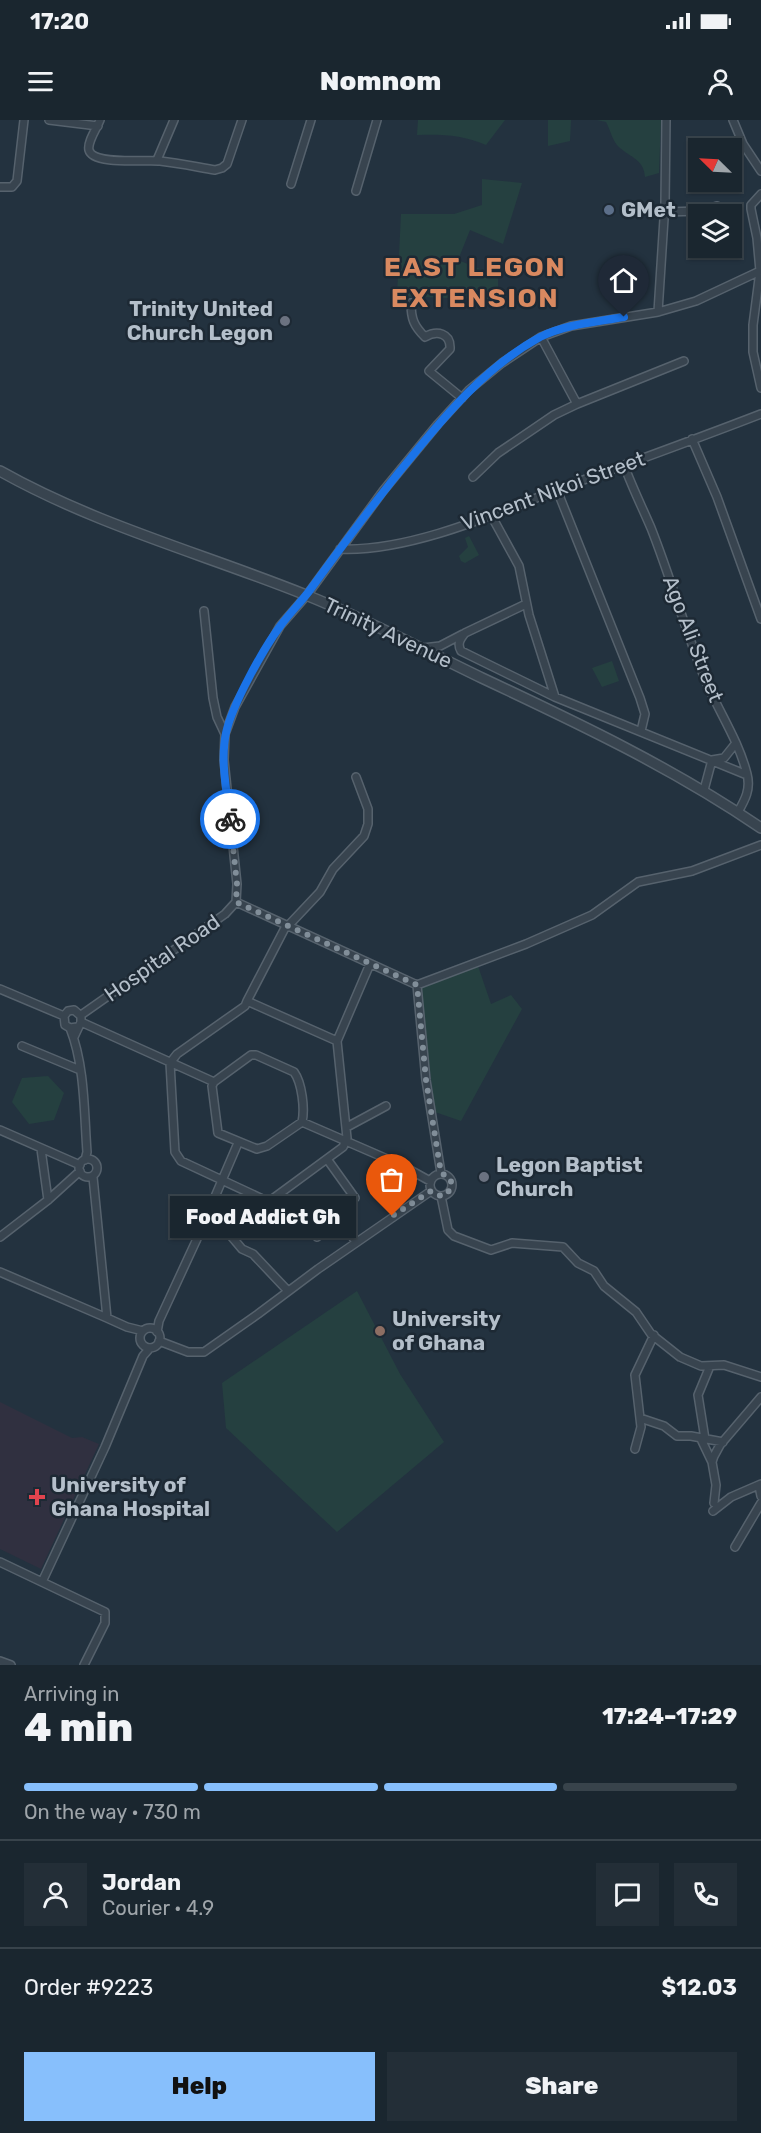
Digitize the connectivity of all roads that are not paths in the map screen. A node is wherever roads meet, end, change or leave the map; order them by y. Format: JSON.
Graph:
{"nodes":[{"id":1,"x":24,"y":120,"type":"edge"},
{"id":2,"x":49,"y":120,"type":"edge"},
{"id":3,"x":174,"y":120,"type":"edge"},
{"id":4,"x":243,"y":120,"type":"edge"},
{"id":5,"x":311,"y":120,"type":"edge"},
{"id":6,"x":377,"y":120,"type":"edge"},
{"id":7,"x":666,"y":120,"type":"edge"},
{"id":8,"x":733,"y":120,"type":"edge"},
{"id":9,"x":99,"y":123,"type":"edge"},
{"id":10,"x":158,"y":160,"type":"junction"},
{"id":11,"x":761,"y":171,"type":"edge"},
{"id":12,"x":291,"y":184,"type":"dead end"},
{"id":13,"x":0,"y":187,"type":"edge"},
{"id":14,"x":356,"y":191,"type":"dead end"},
{"id":15,"x":761,"y":194,"type":"edge"},
{"id":16,"x":664,"y":212,"type":"junction"},
{"id":17,"x":688,"y":212,"type":"edge"},
{"id":18,"x":760,"y":271,"type":"edge"},
{"id":19,"x":411,"y":303,"type":"dead end"},
{"id":20,"x":658,"y":312,"type":"junction"},
{"id":21,"x":541,"y":337,"type":"junction"},
{"id":22,"x":684,"y":361,"type":"dead end"},
{"id":23,"x":761,"y":388,"type":"edge"},
{"id":24,"x":462,"y":398,"type":"junction"},
{"id":25,"x":577,"y":404,"type":"junction"},
{"id":26,"x":760,"y":417,"type":"edge"},
{"id":27,"x":692,"y":439,"type":"junction"},
{"id":28,"x":624,"y":465,"type":"junction"},
{"id":29,"x":0,"y":471,"type":"edge"},
{"id":30,"x":473,"y":477,"type":"dead end"},
{"id":31,"x":557,"y":490,"type":"junction"},
{"id":32,"x":491,"y":515,"type":"junction"},
{"id":33,"x":340,"y":549,"type":"junction"},
{"id":34,"x":307,"y":595,"type":"junction"},
{"id":35,"x":526,"y":603,"type":"junction"},
{"id":36,"x":204,"y":611,"type":"dead end"},
{"id":37,"x":761,"y":619,"type":"edge"},
{"id":38,"x":465,"y":633,"type":"junction"},
{"id":39,"x":440,"y":646,"type":"junction"},
{"id":40,"x":422,"y":648,"type":"junction"},
{"id":41,"x":460,"y":649,"type":"junction"},
{"id":42,"x":555,"y":697,"type":"junction"},
{"id":43,"x":641,"y":730,"type":"junction"},
{"id":44,"x":225,"y":734,"type":"junction"},
{"id":45,"x":736,"y":743,"type":"junction"},
{"id":46,"x":712,"y":760,"type":"junction"},
{"id":47,"x":747,"y":775,"type":"junction"},
{"id":48,"x":356,"y":777,"type":"dead end"},
{"id":49,"x":704,"y":790,"type":"junction"},
{"id":50,"x":738,"y":812,"type":"junction"},
{"id":51,"x":761,"y":828,"type":"edge"},
{"id":52,"x":761,"y":845,"type":"edge"},
{"id":53,"x":236,"y":902,"type":"junction"},
{"id":54,"x":287,"y":926,"type":"junction"},
{"id":55,"x":370,"y":964,"type":"junction"},
{"id":56,"x":417,"y":985,"type":"junction"},
{"id":57,"x":0,"y":989,"type":"edge"},
{"id":58,"x":247,"y":1001,"type":"junction"},
{"id":59,"x":64,"y":1016,"type":"junction"},
{"id":60,"x":77,"y":1021,"type":"junction"},
{"id":61,"x":337,"y":1041,"type":"junction"},
{"id":62,"x":22,"y":1046,"type":"dead end"},
{"id":63,"x":170,"y":1063,"type":"junction"},
{"id":64,"x":80,"y":1070,"type":"junction"},
{"id":65,"x":214,"y":1082,"type":"junction"},
{"id":66,"x":386,"y":1106,"type":"dead end"},
{"id":67,"x":302,"y":1122,"type":"junction"},
{"id":68,"x":347,"y":1127,"type":"junction"},
{"id":69,"x":0,"y":1130,"type":"edge"},
{"id":70,"x":238,"y":1143,"type":"junction"},
{"id":71,"x":346,"y":1143,"type":"junction"},
{"id":72,"x":41,"y":1149,"type":"junction"},
{"id":73,"x":327,"y":1159,"type":"junction"},
{"id":74,"x":85,"y":1162,"type":"junction"},
{"id":75,"x":441,"y":1173,"type":"junction"},
{"id":76,"x":90,"y":1177,"type":"junction"},
{"id":77,"x":430,"y":1181,"type":"junction"},
{"id":78,"x":222,"y":1182,"type":"junction"},
{"id":79,"x":431,"y":1191,"type":"junction"},
{"id":80,"x":441,"y":1196,"type":"junction"},
{"id":81,"x":355,"y":1198,"type":"dead end"},
{"id":82,"x":48,"y":1200,"type":"junction"},
{"id":83,"x":269,"y":1202,"type":"junction"},
{"id":84,"x":226,"y":1230,"type":"junction"},
{"id":85,"x":200,"y":1232,"type":"junction"},
{"id":86,"x":0,"y":1237,"type":"edge"},
{"id":87,"x":317,"y":1237,"type":"dead end"},
{"id":88,"x":356,"y":1242,"type":"junction"},
{"id":89,"x":0,"y":1272,"type":"edge"},
{"id":90,"x":288,"y":1291,"type":"junction"},
{"id":91,"x":106,"y":1318,"type":"junction"},
{"id":92,"x":154,"y":1330,"type":"junction"},
{"id":93,"x":142,"y":1334,"type":"junction"},
{"id":94,"x":654,"y":1335,"type":"junction"},
{"id":95,"x":159,"y":1341,"type":"junction"},
{"id":96,"x":146,"y":1347,"type":"junction"},
{"id":97,"x":710,"y":1366,"type":"junction"},
{"id":98,"x":761,"y":1377,"type":"edge"},
{"id":99,"x":761,"y":1397,"type":"edge"},
{"id":100,"x":639,"y":1418,"type":"junction"},
{"id":101,"x":703,"y":1439,"type":"junction"},
{"id":102,"x":723,"y":1442,"type":"junction"},
{"id":103,"x":635,"y":1449,"type":"dead end"},
{"id":104,"x":712,"y":1462,"type":"junction"},
{"id":105,"x":760,"y":1485,"type":"edge"},
{"id":106,"x":761,"y":1496,"type":"edge"},
{"id":107,"x":761,"y":1503,"type":"edge"},
{"id":108,"x":735,"y":1547,"type":"dead end"},
{"id":109,"x":0,"y":1562,"type":"edge"},
{"id":110,"x":42,"y":1582,"type":"junction"},
{"id":111,"x":0,"y":1661,"type":"edge"},
{"id":112,"x":10,"y":1665,"type":"edge"},
{"id":113,"x":84,"y":1665,"type":"edge"}],
"edges":[{"from":1,"to":13,"type":"street"},
{"from":2,"to":9,"type":"street"},
{"from":3,"to":10,"type":"street"},
{"from":4,"to":10,"type":"street"},
{"from":5,"to":12,"type":"street"},
{"from":6,"to":14,"type":"street"},
{"from":7,"to":16,"type":"street"},
{"from":8,"to":11,"type":"street"},
{"from":9,"to":10,"type":"street"},
{"from":15,"to":18,"type":"street"},
{"from":16,"to":17,"type":"street"},
{"from":16,"to":20,"type":"street"},
{"from":18,"to":20,"type":"street","name":"Hospital Road"},
{"from":18,"to":23,"type":"street"},
{"from":19,"to":24,"type":"street"},
{"from":20,"to":21,"type":"street","name":"Hospital Road"},
{"from":21,"to":24,"type":"street","name":"Hospital Road"},
{"from":21,"to":25,"type":"street"},
{"from":22,"to":25,"type":"street"},
{"from":24,"to":33,"type":"street","name":"Hospital Road"},
{"from":25,"to":30,"type":"street"},
{"from":26,"to":27,"type":"street","name":"Vincent Nikoi Street"},
{"from":27,"to":28,"type":"street","name":"Vincent Nikoi Street"},
{"from":27,"to":37,"type":"street"},
{"from":28,"to":31,"type":"street","name":"Vincent Nikoi Street"},
{"from":28,"to":45,"type":"street","name":"Ago Ali Street"},
{"from":29,"to":34,"type":"street","name":"Trinity Avenue"},
{"from":31,"to":32,"type":"street","name":"Vincent Nikoi Street"},
{"from":31,"to":43,"type":"street"},
{"from":32,"to":33,"type":"street","name":"Vincent Nikoi Street"},
{"from":32,"to":35,"type":"street"},
{"from":33,"to":34,"type":"street","name":"Hospital Road"},
{"from":34,"to":40,"type":"street","name":"Trinity Avenue"},
{"from":34,"to":44,"type":"street","name":"Hospital Road"},
{"from":35,"to":38,"type":"street"},
{"from":35,"to":42,"type":"street"},
{"from":36,"to":44,"type":"street"},
{"from":38,"to":39,"type":"street"},
{"from":38,"to":41,"type":"street"},
{"from":39,"to":40,"type":"street"},
{"from":39,"to":41,"type":"street"},
{"from":40,"to":49,"type":"street","name":"Trinity Avenue"},
{"from":41,"to":42,"type":"street"},
{"from":42,"to":43,"type":"street"},
{"from":43,"to":46,"type":"street"},
{"from":44,"to":53,"type":"street","name":"Hospital Road"},
{"from":45,"to":46,"type":"street"},
{"from":45,"to":47,"type":"street","name":"Ago Ali Street"},
{"from":46,"to":47,"type":"street"},
{"from":46,"to":49,"type":"street"},
{"from":47,"to":50,"type":"street","name":"Ago Ali Street"},
{"from":48,"to":54,"type":"street"},
{"from":49,"to":50,"type":"street","name":"Trinity Avenue"},
{"from":50,"to":51,"type":"street","name":"Trinity Avenue"},
{"from":52,"to":56,"type":"street"},
{"from":53,"to":54,"type":"street"},
{"from":53,"to":60,"type":"street","name":"Hospital Road"},
{"from":54,"to":55,"type":"street"},
{"from":54,"to":58,"type":"street"},
{"from":55,"to":56,"type":"street"},
{"from":55,"to":61,"type":"street"},
{"from":56,"to":75,"type":"street"},
{"from":57,"to":59,"type":"street"},
{"from":58,"to":61,"type":"street"},
{"from":58,"to":63,"type":"street"},
{"from":59,"to":60,"type":"street"},
{"from":59,"to":60,"type":"street"},
{"from":60,"to":63,"type":"street"},
{"from":60,"to":64,"type":"street"},
{"from":61,"to":68,"type":"street"},
{"from":62,"to":64,"type":"street"},
{"from":63,"to":65,"type":"street"},
{"from":63,"to":78,"type":"street"},
{"from":64,"to":74,"type":"street"},
{"from":65,"to":67,"type":"street"},
{"from":65,"to":70,"type":"street"},
{"from":66,"to":68,"type":"street"},
{"from":67,"to":70,"type":"street"},
{"from":67,"to":71,"type":"street"},
{"from":68,"to":71,"type":"street"},
{"from":69,"to":72,"type":"street"},
{"from":70,"to":78,"type":"street"},
{"from":71,"to":73,"type":"street"},
{"from":71,"to":77,"type":"street"},
{"from":72,"to":74,"type":"street"},
{"from":72,"to":82,"type":"street"},
{"from":73,"to":81,"type":"street"},
{"from":73,"to":83,"type":"street"},
{"from":74,"to":76,"type":"street"},
{"from":74,"to":76,"type":"street"},
{"from":74,"to":82,"type":"street"},
{"from":75,"to":77,"type":"street"},
{"from":75,"to":80,"type":"street"},
{"from":76,"to":91,"type":"street"},
{"from":77,"to":79,"type":"street"},
{"from":78,"to":83,"type":"street"},
{"from":78,"to":85,"type":"street"},
{"from":79,"to":80,"type":"street"},
{"from":79,"to":88,"type":"street"},
{"from":80,"to":94,"type":"street"},
{"from":82,"to":86,"type":"street"},
{"from":83,"to":84,"type":"street"},
{"from":84,"to":85,"type":"street"},
{"from":84,"to":90,"type":"street"},
{"from":85,"to":92,"type":"street"},
{"from":87,"to":88,"type":"street"},
{"from":88,"to":90,"type":"street"},
{"from":89,"to":91,"type":"street"},
{"from":90,"to":95,"type":"street"},
{"from":91,"to":93,"type":"street"},
{"from":92,"to":93,"type":"street"},
{"from":92,"to":95,"type":"street"},
{"from":93,"to":96,"type":"street"},
{"from":94,"to":97,"type":"street"},
{"from":94,"to":100,"type":"street"},
{"from":95,"to":96,"type":"street"},
{"from":96,"to":110,"type":"street"},
{"from":97,"to":98,"type":"street"},
{"from":97,"to":101,"type":"street"},
{"from":99,"to":102,"type":"street"},
{"from":100,"to":101,"type":"street"},
{"from":100,"to":103,"type":"street"},
{"from":101,"to":102,"type":"street"},
{"from":101,"to":104,"type":"street"},
{"from":102,"to":104,"type":"street"},
{"from":104,"to":105,"type":"street"},
{"from":105,"to":106,"type":"street"},
{"from":107,"to":108,"type":"street"},
{"from":109,"to":110,"type":"street"},
{"from":110,"to":113,"type":"street"},
{"from":111,"to":112,"type":"street"}]}
